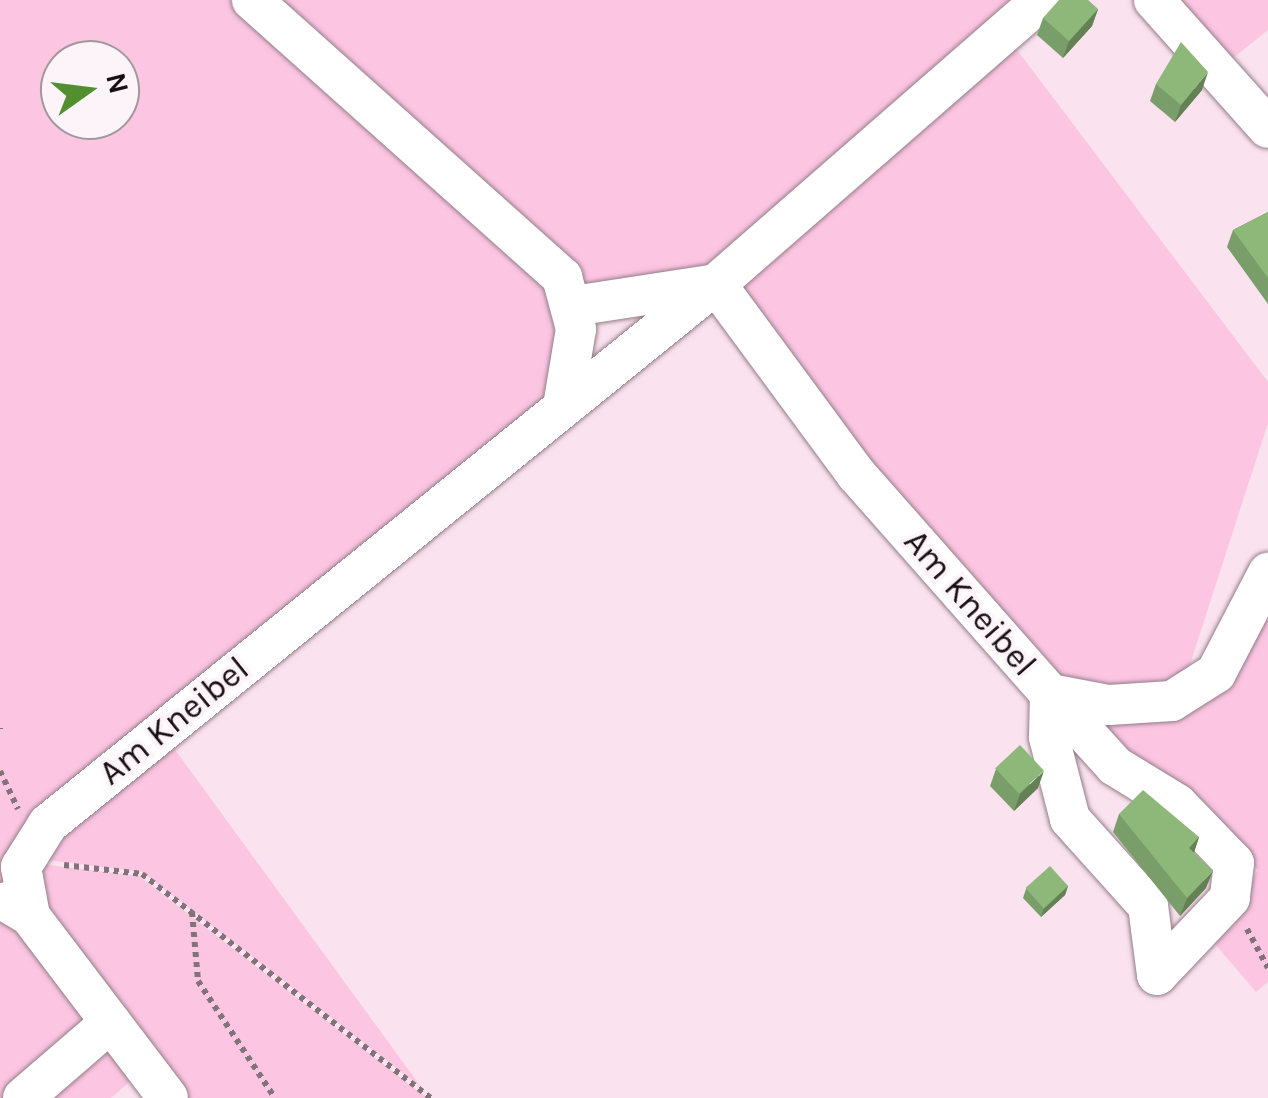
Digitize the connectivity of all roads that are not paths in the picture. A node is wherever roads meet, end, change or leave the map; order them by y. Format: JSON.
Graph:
{"nodes":[{"id":1,"x":252,"y":0,"type":"edge"},
{"id":2,"x":1041,"y":0,"type":"edge"},
{"id":3,"x":1154,"y":0,"type":"edge"},
{"id":4,"x":1268,"y":128,"type":"edge"},
{"id":5,"x":716,"y":284,"type":"junction"},
{"id":6,"x":574,"y":306,"type":"junction"},
{"id":7,"x":564,"y":401,"type":"junction"},
{"id":8,"x":1268,"y":573,"type":"edge"},
{"id":9,"x":1050,"y":694,"type":"junction"},
{"id":10,"x":15,"y":907,"type":"edge"},
{"id":11,"x":112,"y":1022,"type":"junction"},
{"id":12,"x":23,"y":1098,"type":"edge"},
{"id":13,"x":168,"y":1098,"type":"edge"}],
"edges":[{"from":1,"to":6,"type":"street"},
{"from":2,"to":5,"type":"street","name":"Am Kneibel"},
{"from":3,"to":4,"type":"street"},
{"from":5,"to":6,"type":"street"},
{"from":5,"to":7,"type":"street","name":"Am Kneibel"},
{"from":5,"to":9,"type":"street","name":"Am Kneibel"},
{"from":6,"to":7,"type":"street"},
{"from":7,"to":10,"type":"street","name":"Am Kneibel"},
{"from":8,"to":9,"type":"street","name":"Am Kneibel"},
{"from":9,"to":9,"type":"street"},
{"from":10,"to":11,"type":"street"},
{"from":11,"to":12,"type":"street"},
{"from":11,"to":13,"type":"street"}]}
